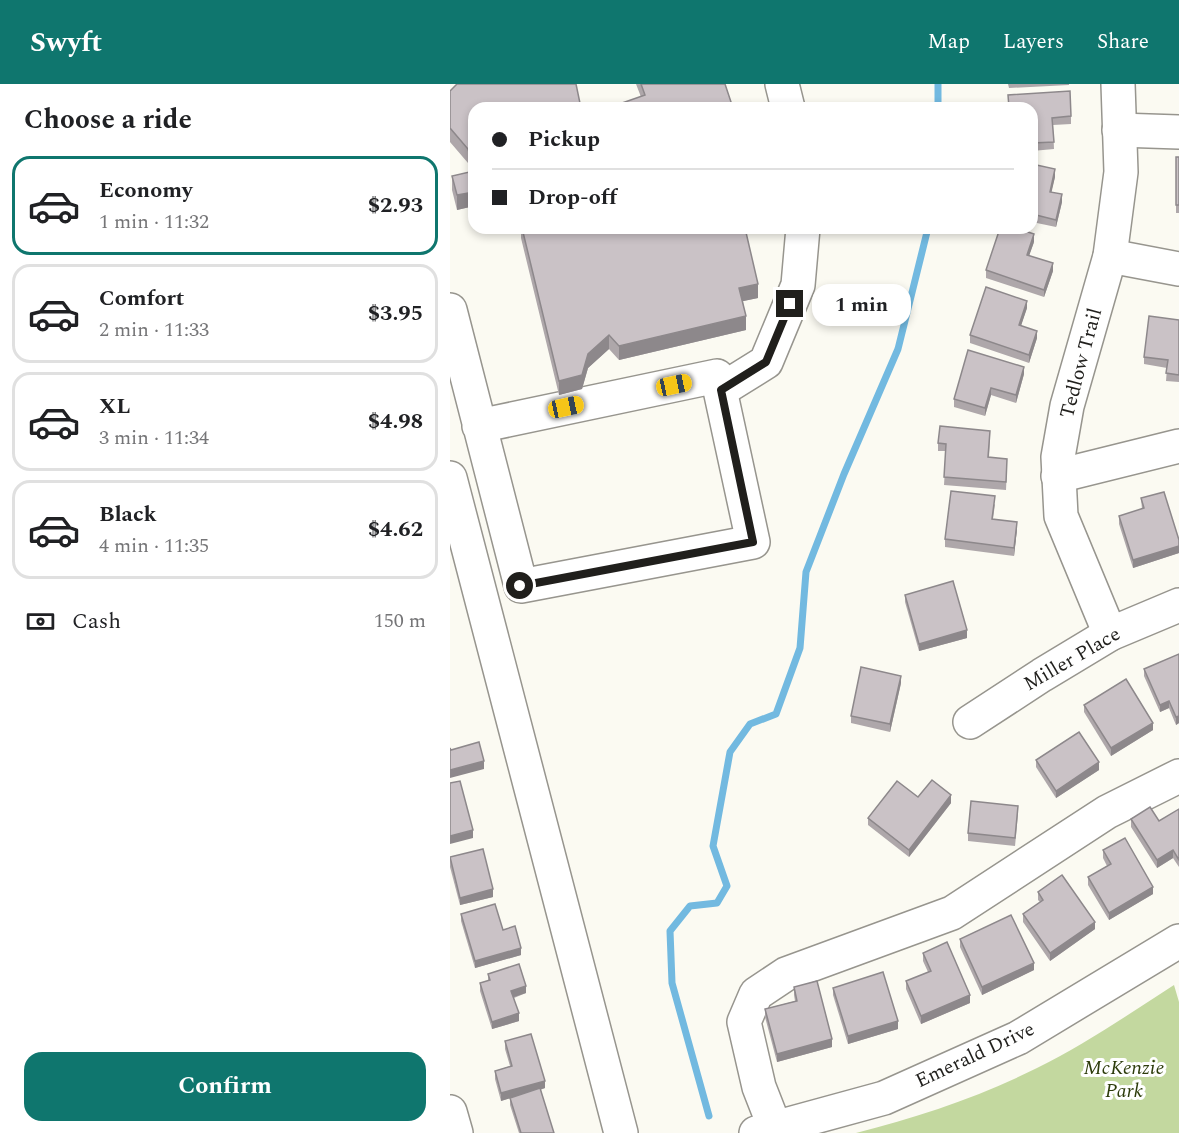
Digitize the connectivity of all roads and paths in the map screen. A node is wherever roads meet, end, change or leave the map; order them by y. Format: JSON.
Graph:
{"nodes":[{"id":1,"x":782,"y":84,"type":"edge"},
{"id":2,"x":1118,"y":84,"type":"edge"},
{"id":3,"x":786,"y":102,"type":"edge"},
{"id":4,"x":1119,"y":130,"type":"junction"},
{"id":5,"x":1179,"y":132,"type":"edge"},
{"id":6,"x":802,"y":234,"type":"edge"},
{"id":7,"x":1110,"y":256,"type":"junction"},
{"id":8,"x":1179,"y":268,"type":"edge"},
{"id":9,"x":450,"y":310,"type":"edge"},
{"id":10,"x":721,"y":390,"type":"junction"},
{"id":11,"x":480,"y":426,"type":"junction"},
{"id":12,"x":1179,"y":446,"type":"edge"},
{"id":13,"x":1058,"y":476,"type":"junction"},
{"id":14,"x":450,"y":478,"type":"edge"},
{"id":15,"x":520,"y":586,"type":"junction"},
{"id":16,"x":1179,"y":605,"type":"edge"},
{"id":17,"x":1110,"y":634,"type":"junction"},
{"id":18,"x":494,"y":641,"type":"junction"},
{"id":19,"x":970,"y":722,"type":"dead end"},
{"id":20,"x":1179,"y":776,"type":"edge"},
{"id":21,"x":1179,"y":941,"type":"edge"},
{"id":22,"x":450,"y":1112,"type":"edge"},
{"id":23,"x":770,"y":1131,"type":"edge"},
{"id":24,"x":456,"y":1133,"type":"edge"},
{"id":25,"x":621,"y":1133,"type":"edge"}],
"edges":[{"from":1,"to":3,"type":"street"},
{"from":2,"to":4,"type":"street","name":"Tedlow Trail"},
{"from":4,"to":5,"type":"street"},
{"from":4,"to":7,"type":"street","name":"Tedlow Trail"},
{"from":6,"to":10,"type":"street"},
{"from":7,"to":8,"type":"street"},
{"from":7,"to":13,"type":"street","name":"Tedlow Trail"},
{"from":9,"to":11,"type":"street"},
{"from":10,"to":11,"type":"street"},
{"from":10,"to":15,"type":"street"},
{"from":11,"to":15,"type":"street"},
{"from":12,"to":13,"type":"street"},
{"from":13,"to":17,"type":"street","name":"Tedlow Trail"},
{"from":14,"to":18,"type":"street"},
{"from":15,"to":18,"type":"street"},
{"from":16,"to":17,"type":"street","name":"Miller Place"},
{"from":17,"to":19,"type":"street","name":"Miller Place"},
{"from":18,"to":25,"type":"street"},
{"from":20,"to":23,"type":"street"},
{"from":21,"to":23,"type":"street","name":"Emerald Drive"},
{"from":22,"to":24,"type":"street"}]}
